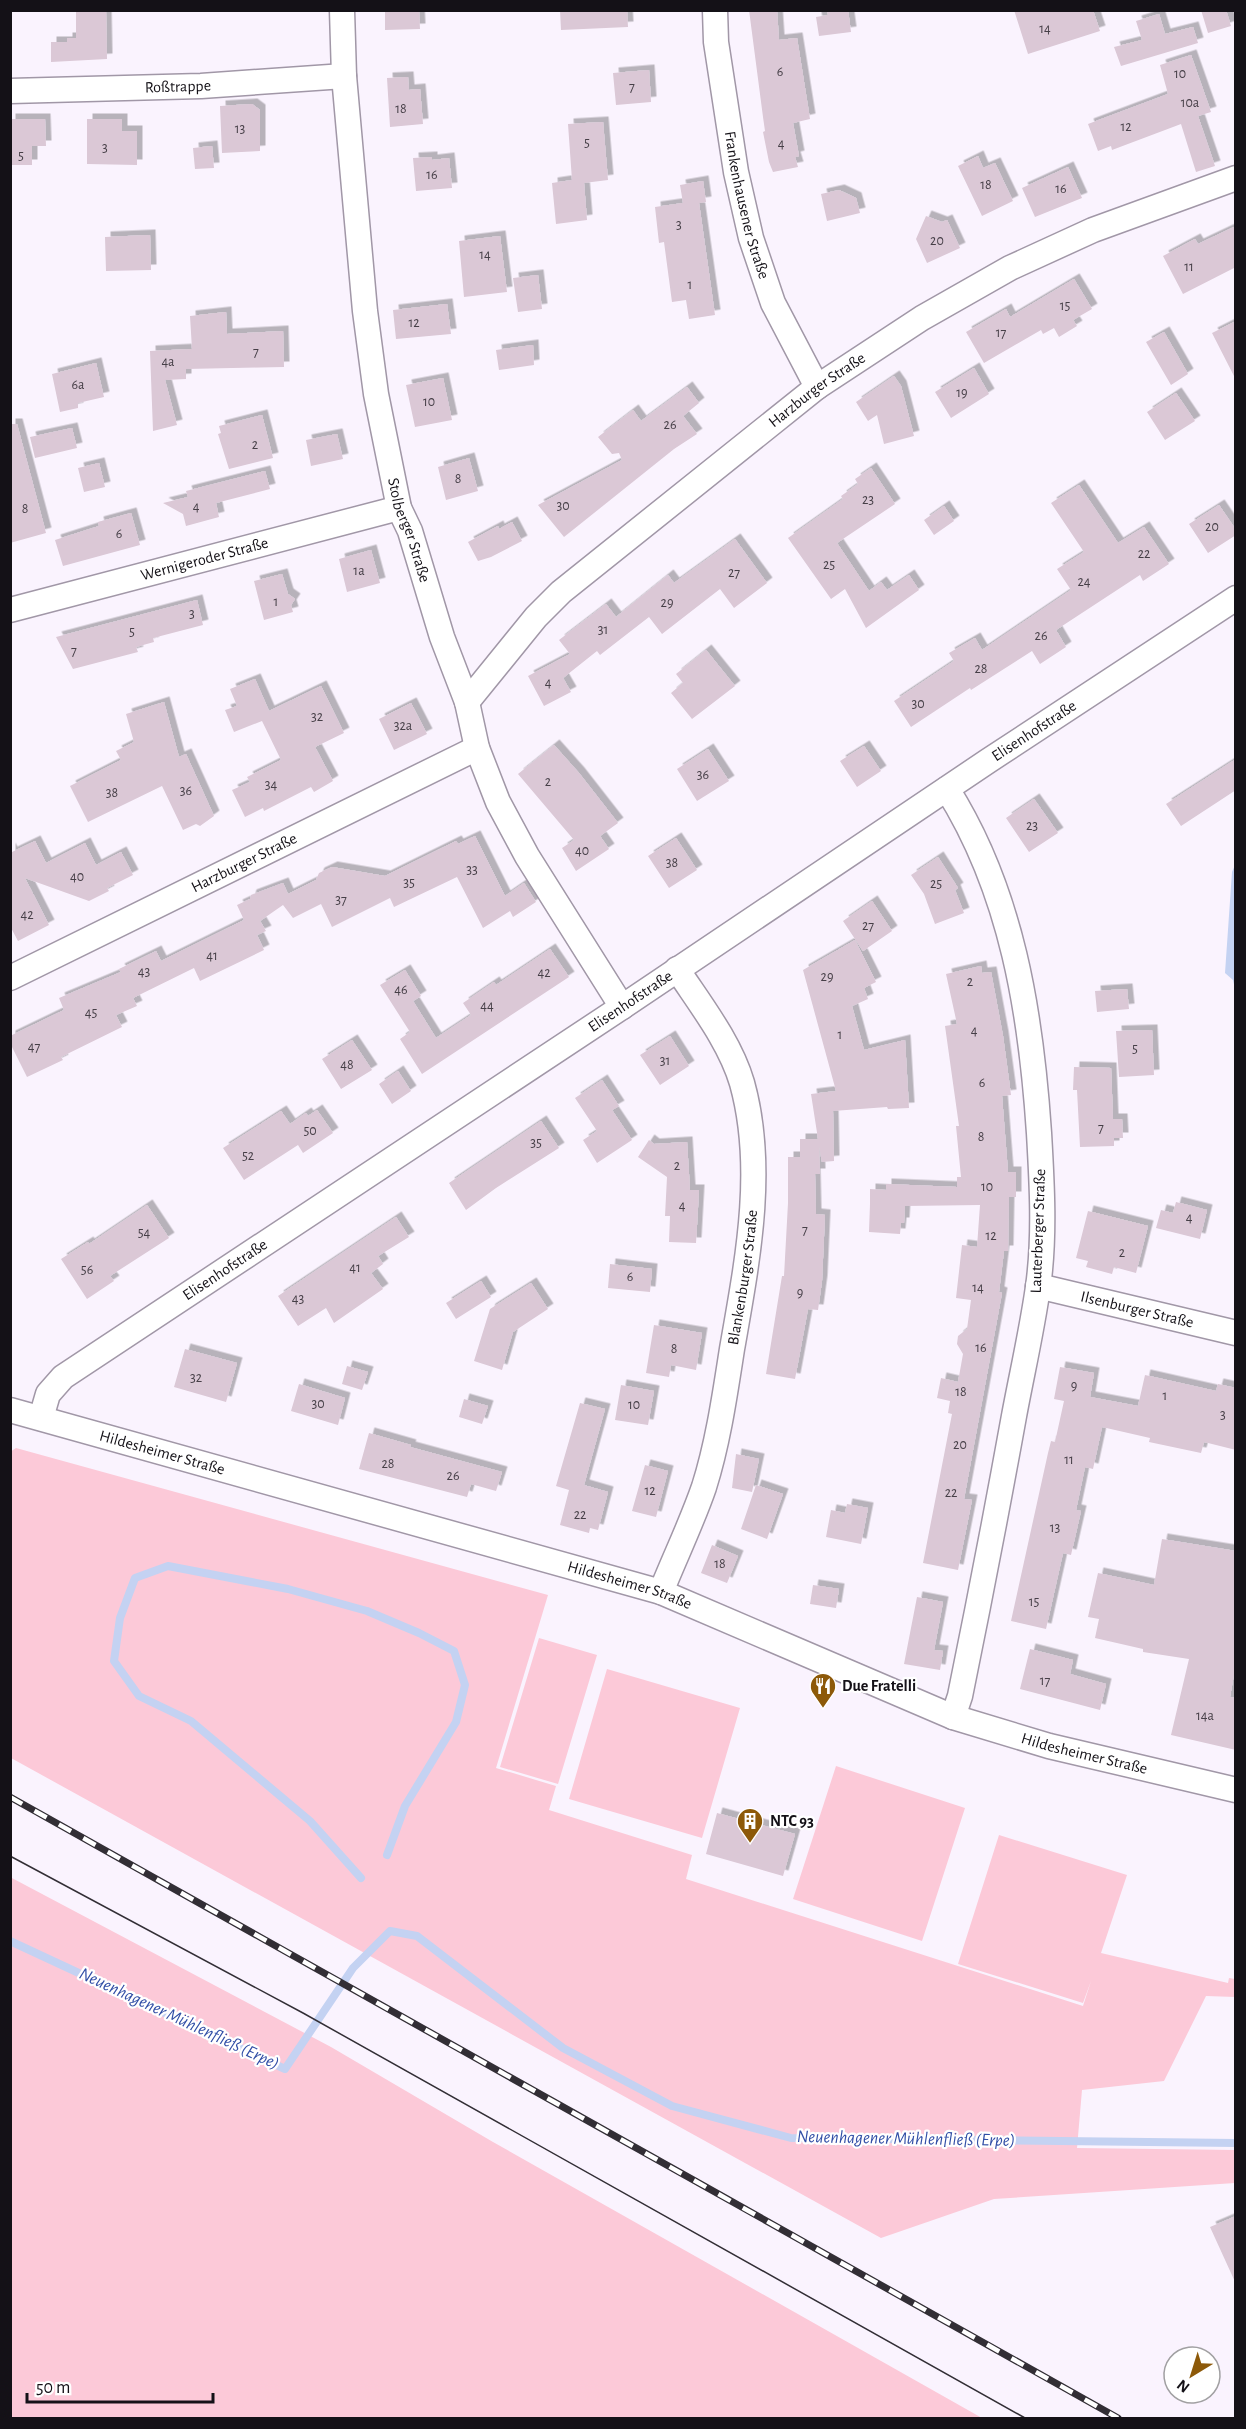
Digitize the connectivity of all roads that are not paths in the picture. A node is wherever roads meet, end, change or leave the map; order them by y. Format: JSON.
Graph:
{"nodes":[{"id":1,"x":342,"y":10,"type":"edge"},
{"id":2,"x":715,"y":10,"type":"edge"},
{"id":3,"x":344,"y":76,"type":"junction"},
{"id":4,"x":10,"y":91,"type":"edge"},
{"id":5,"x":1236,"y":178,"type":"edge"},
{"id":6,"x":817,"y":387,"type":"junction"},
{"id":7,"x":399,"y":507,"type":"junction"},
{"id":8,"x":1236,"y":598,"type":"edge"},
{"id":9,"x":10,"y":610,"type":"edge"},
{"id":10,"x":467,"y":702,"type":"junction"},
{"id":11,"x":477,"y":748,"type":"junction"},
{"id":12,"x":947,"y":789,"type":"junction"},
{"id":13,"x":677,"y":969,"type":"junction"},
{"id":14,"x":10,"y":978,"type":"edge"},
{"id":15,"x":622,"y":1007,"type":"junction"},
{"id":16,"x":1038,"y":1286,"type":"junction"},
{"id":17,"x":1236,"y":1333,"type":"edge"},
{"id":18,"x":10,"y":1410,"type":"edge"},
{"id":19,"x":41,"y":1418,"type":"junction"},
{"id":20,"x":661,"y":1592,"type":"junction"},
{"id":21,"x":953,"y":1717,"type":"junction"},
{"id":22,"x":1236,"y":1790,"type":"edge"}],
"edges":[{"from":1,"to":3,"type":"street","name":"Stolberger Straße"},
{"from":2,"to":6,"type":"street","name":"Frankenhausener Straße"},
{"from":3,"to":4,"type":"street","name":"Roßtrappe"},
{"from":3,"to":7,"type":"street","name":"Stolberger Straße"},
{"from":5,"to":6,"type":"street","name":"Harzburger Straße"},
{"from":6,"to":10,"type":"street","name":"Harzburger Straße"},
{"from":7,"to":9,"type":"street","name":"Wernigeroder Straße"},
{"from":7,"to":10,"type":"street","name":"Stolberger Straße"},
{"from":8,"to":12,"type":"street","name":"Elisenhofstraße"},
{"from":10,"to":11,"type":"street","name":"Stolberger Straße"},
{"from":11,"to":14,"type":"street","name":"Harzburger Straße"},
{"from":11,"to":15,"type":"street","name":"Stolberger Straße"},
{"from":12,"to":13,"type":"street","name":"Elisenhofstraße"},
{"from":12,"to":16,"type":"street","name":"Lauterberger Straße"},
{"from":13,"to":15,"type":"street","name":"Elisenhofstraße"},
{"from":13,"to":20,"type":"street","name":"Blankenburger Straße"},
{"from":15,"to":19,"type":"street","name":"Elisenhofstraße"},
{"from":16,"to":17,"type":"street","name":"Ilsenburger Straße"},
{"from":16,"to":21,"type":"street","name":"Lauterberger Straße"},
{"from":18,"to":19,"type":"street","name":"Hildesheimer Straße"},
{"from":19,"to":20,"type":"street","name":"Hildesheimer Straße"},
{"from":20,"to":21,"type":"street","name":"Hildesheimer Straße"},
{"from":21,"to":22,"type":"street","name":"Hildesheimer Straße"}]}
